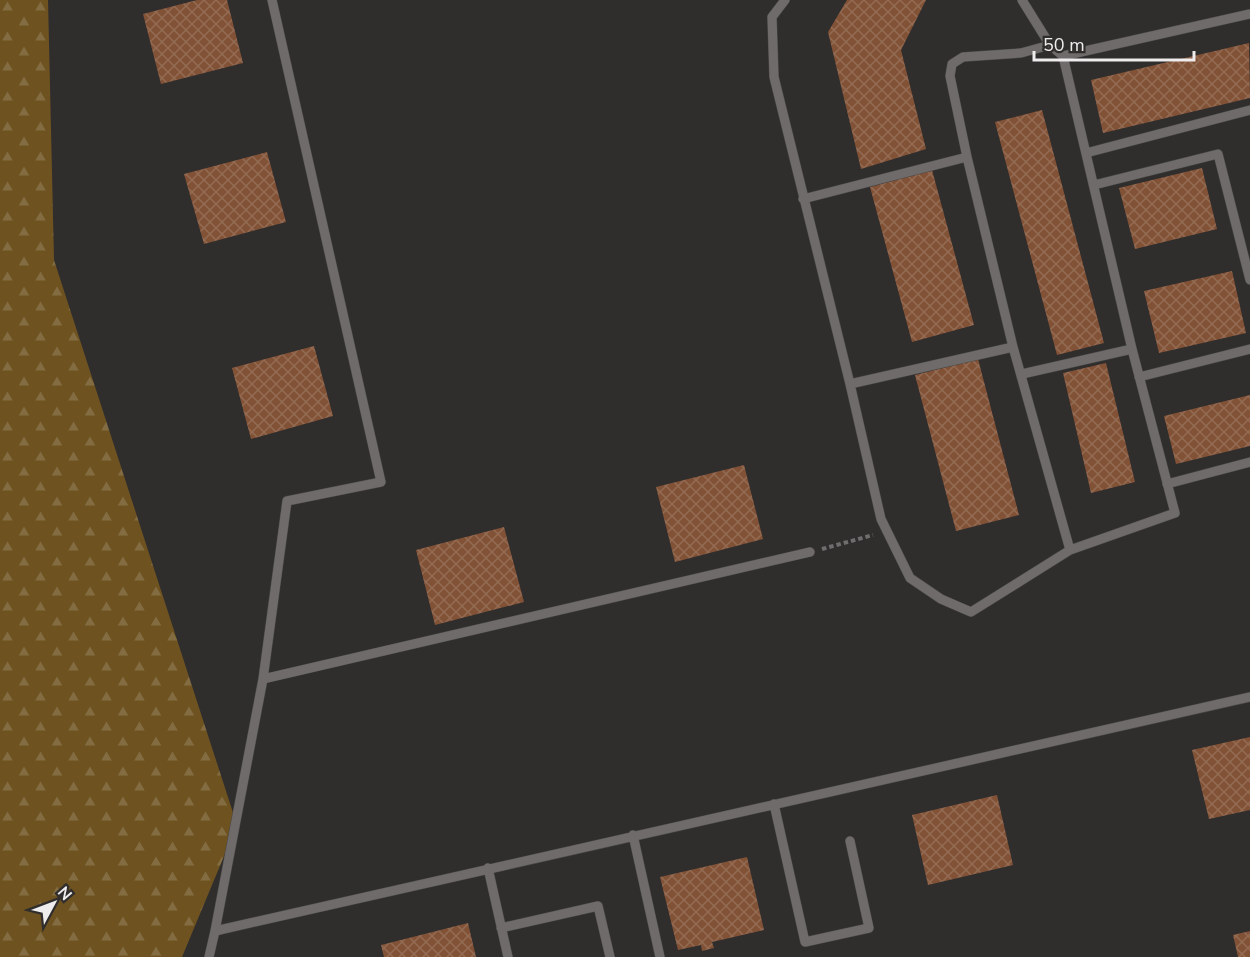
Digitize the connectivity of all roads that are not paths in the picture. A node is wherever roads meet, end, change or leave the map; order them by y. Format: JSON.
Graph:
{"nodes":[{"id":1,"x":272,"y":0,"type":"edge"},
{"id":2,"x":785,"y":0,"type":"edge"},
{"id":3,"x":1022,"y":0,"type":"edge"},
{"id":4,"x":1250,"y":14,"type":"edge"},
{"id":5,"x":1050,"y":45,"type":"junction"},
{"id":6,"x":1063,"y":56,"type":"junction"},
{"id":7,"x":1250,"y":110,"type":"edge"},
{"id":8,"x":1086,"y":153,"type":"junction"},
{"id":9,"x":967,"y":157,"type":"junction"},
{"id":10,"x":1094,"y":185,"type":"junction"},
{"id":11,"x":803,"y":199,"type":"junction"},
{"id":12,"x":1246,"y":245,"type":"edge"},
{"id":13,"x":1250,"y":280,"type":"edge"},
{"id":14,"x":1013,"y":347,"type":"junction"},
{"id":15,"x":1132,"y":349,"type":"junction"},
{"id":16,"x":1250,"y":349,"type":"edge"},
{"id":17,"x":1022,"y":375,"type":"junction"},
{"id":18,"x":1139,"y":377,"type":"junction"},
{"id":19,"x":850,"y":384,"type":"junction"},
{"id":20,"x":1250,"y":462,"type":"edge"},
{"id":21,"x":1167,"y":484,"type":"junction"},
{"id":22,"x":1070,"y":550,"type":"junction"},
{"id":23,"x":810,"y":552,"type":"road end"},
{"id":24,"x":263,"y":679,"type":"junction"},
{"id":25,"x":1250,"y":697,"type":"edge"},
{"id":26,"x":774,"y":804,"type":"junction"},
{"id":27,"x":633,"y":835,"type":"junction"},
{"id":28,"x":850,"y":841,"type":"dead end"},
{"id":29,"x":488,"y":868,"type":"junction"},
{"id":30,"x":501,"y":928,"type":"junction"},
{"id":31,"x":215,"y":931,"type":"junction"},
{"id":32,"x":209,"y":957,"type":"edge"},
{"id":33,"x":508,"y":957,"type":"edge"},
{"id":34,"x":610,"y":957,"type":"edge"},
{"id":35,"x":660,"y":957,"type":"edge"}],
"edges":[{"from":1,"to":24,"type":"lane"},
{"from":2,"to":11,"type":"lane"},
{"from":3,"to":5,"type":"lane"},
{"from":4,"to":6,"type":"lane"},
{"from":5,"to":6,"type":"lane"},
{"from":5,"to":9,"type":"lane"},
{"from":6,"to":8,"type":"lane"},
{"from":7,"to":8,"type":"lane"},
{"from":8,"to":10,"type":"lane"},
{"from":9,"to":11,"type":"lane"},
{"from":9,"to":14,"type":"lane"},
{"from":10,"to":12,"type":"lane"},
{"from":10,"to":15,"type":"lane"},
{"from":11,"to":19,"type":"lane"},
{"from":12,"to":13,"type":"lane"},
{"from":14,"to":17,"type":"lane"},
{"from":14,"to":19,"type":"lane"},
{"from":15,"to":17,"type":"lane"},
{"from":15,"to":18,"type":"lane"},
{"from":16,"to":18,"type":"lane"},
{"from":17,"to":22,"type":"lane"},
{"from":18,"to":21,"type":"lane"},
{"from":19,"to":22,"type":"lane"},
{"from":20,"to":21,"type":"lane"},
{"from":21,"to":22,"type":"lane"},
{"from":23,"to":24,"type":"lane"},
{"from":24,"to":31,"type":"lane"},
{"from":25,"to":26,"type":"lane"},
{"from":26,"to":27,"type":"lane"},
{"from":26,"to":28,"type":"lane"},
{"from":27,"to":29,"type":"lane"},
{"from":27,"to":35,"type":"lane"},
{"from":29,"to":30,"type":"lane"},
{"from":29,"to":31,"type":"lane"},
{"from":30,"to":33,"type":"lane"},
{"from":30,"to":34,"type":"lane"},
{"from":31,"to":32,"type":"lane"}]}
